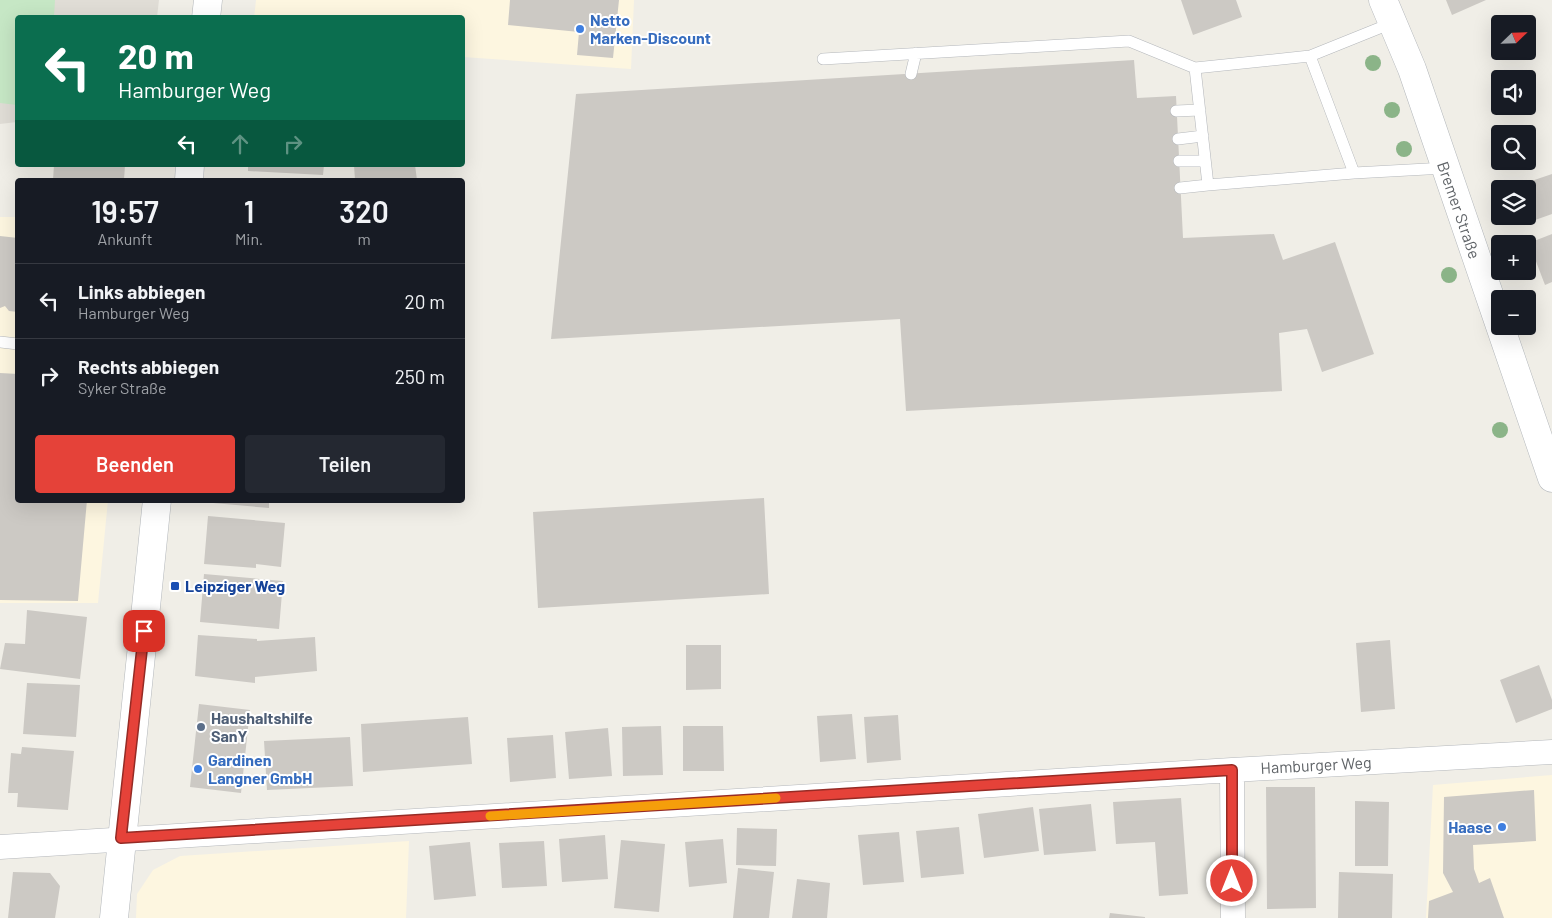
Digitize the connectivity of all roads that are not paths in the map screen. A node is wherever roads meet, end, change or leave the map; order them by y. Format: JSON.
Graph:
{"nodes":[{"id":1,"x":208,"y":0,"type":"edge"},
{"id":2,"x":1388,"y":11,"type":"edge"},
{"id":3,"x":206,"y":15,"type":"edge"},
{"id":4,"x":916,"y":53,"type":"junction"},
{"id":5,"x":1310,"y":56,"type":"junction"},
{"id":6,"x":823,"y":59,"type":"dead end"},
{"id":7,"x":1195,"y":68,"type":"junction"},
{"id":8,"x":911,"y":74,"type":"dead end"},
{"id":9,"x":1200,"y":110,"type":"junction"},
{"id":10,"x":1176,"y":111,"type":"dead end"},
{"id":11,"x":1203,"y":136,"type":"junction"},
{"id":12,"x":1178,"y":139,"type":"dead end"},
{"id":13,"x":1179,"y":161,"type":"dead end"},
{"id":14,"x":1206,"y":161,"type":"junction"},
{"id":15,"x":1445,"y":168,"type":"junction"},
{"id":16,"x":1354,"y":173,"type":"junction"},
{"id":17,"x":1208,"y":186,"type":"junction"},
{"id":18,"x":1180,"y":188,"type":"dead end"},
{"id":19,"x":0,"y":342,"type":"edge"},
{"id":20,"x":15,"y":344,"type":"edge"},
{"id":21,"x":1552,"y":478,"type":"edge"},
{"id":22,"x":157,"y":503,"type":"edge"},
{"id":23,"x":1552,"y":752,"type":"edge"},
{"id":24,"x":1232,"y":770,"type":"junction"},
{"id":25,"x":121,"y":838,"type":"junction"},
{"id":26,"x":0,"y":847,"type":"edge"},
{"id":27,"x":114,"y":918,"type":"edge"},
{"id":28,"x":1233,"y":918,"type":"edge"}],
"edges":[{"from":1,"to":3,"type":"main road"},
{"from":2,"to":5,"type":"lane"},
{"from":2,"to":15,"type":"main road","name":"Bremer Straße"},
{"from":4,"to":6,"type":"lane"},
{"from":4,"to":7,"type":"lane"},
{"from":4,"to":8,"type":"lane"},
{"from":5,"to":7,"type":"lane"},
{"from":5,"to":16,"type":"lane"},
{"from":7,"to":9,"type":"lane"},
{"from":9,"to":10,"type":"lane"},
{"from":9,"to":11,"type":"lane"},
{"from":11,"to":12,"type":"lane"},
{"from":11,"to":14,"type":"lane"},
{"from":13,"to":14,"type":"lane"},
{"from":14,"to":17,"type":"lane"},
{"from":15,"to":16,"type":"lane"},
{"from":15,"to":21,"type":"main road","name":"Bremer Straße"},
{"from":16,"to":17,"type":"lane"},
{"from":17,"to":18,"type":"lane"},
{"from":19,"to":20,"type":"lane"},
{"from":22,"to":25,"type":"main road"},
{"from":23,"to":24,"type":"street","name":"Hamburger Weg"},
{"from":24,"to":25,"type":"street","name":"Hamburger Weg"},
{"from":24,"to":28,"type":"street"},
{"from":25,"to":26,"type":"street"},
{"from":25,"to":27,"type":"main road"}]}
